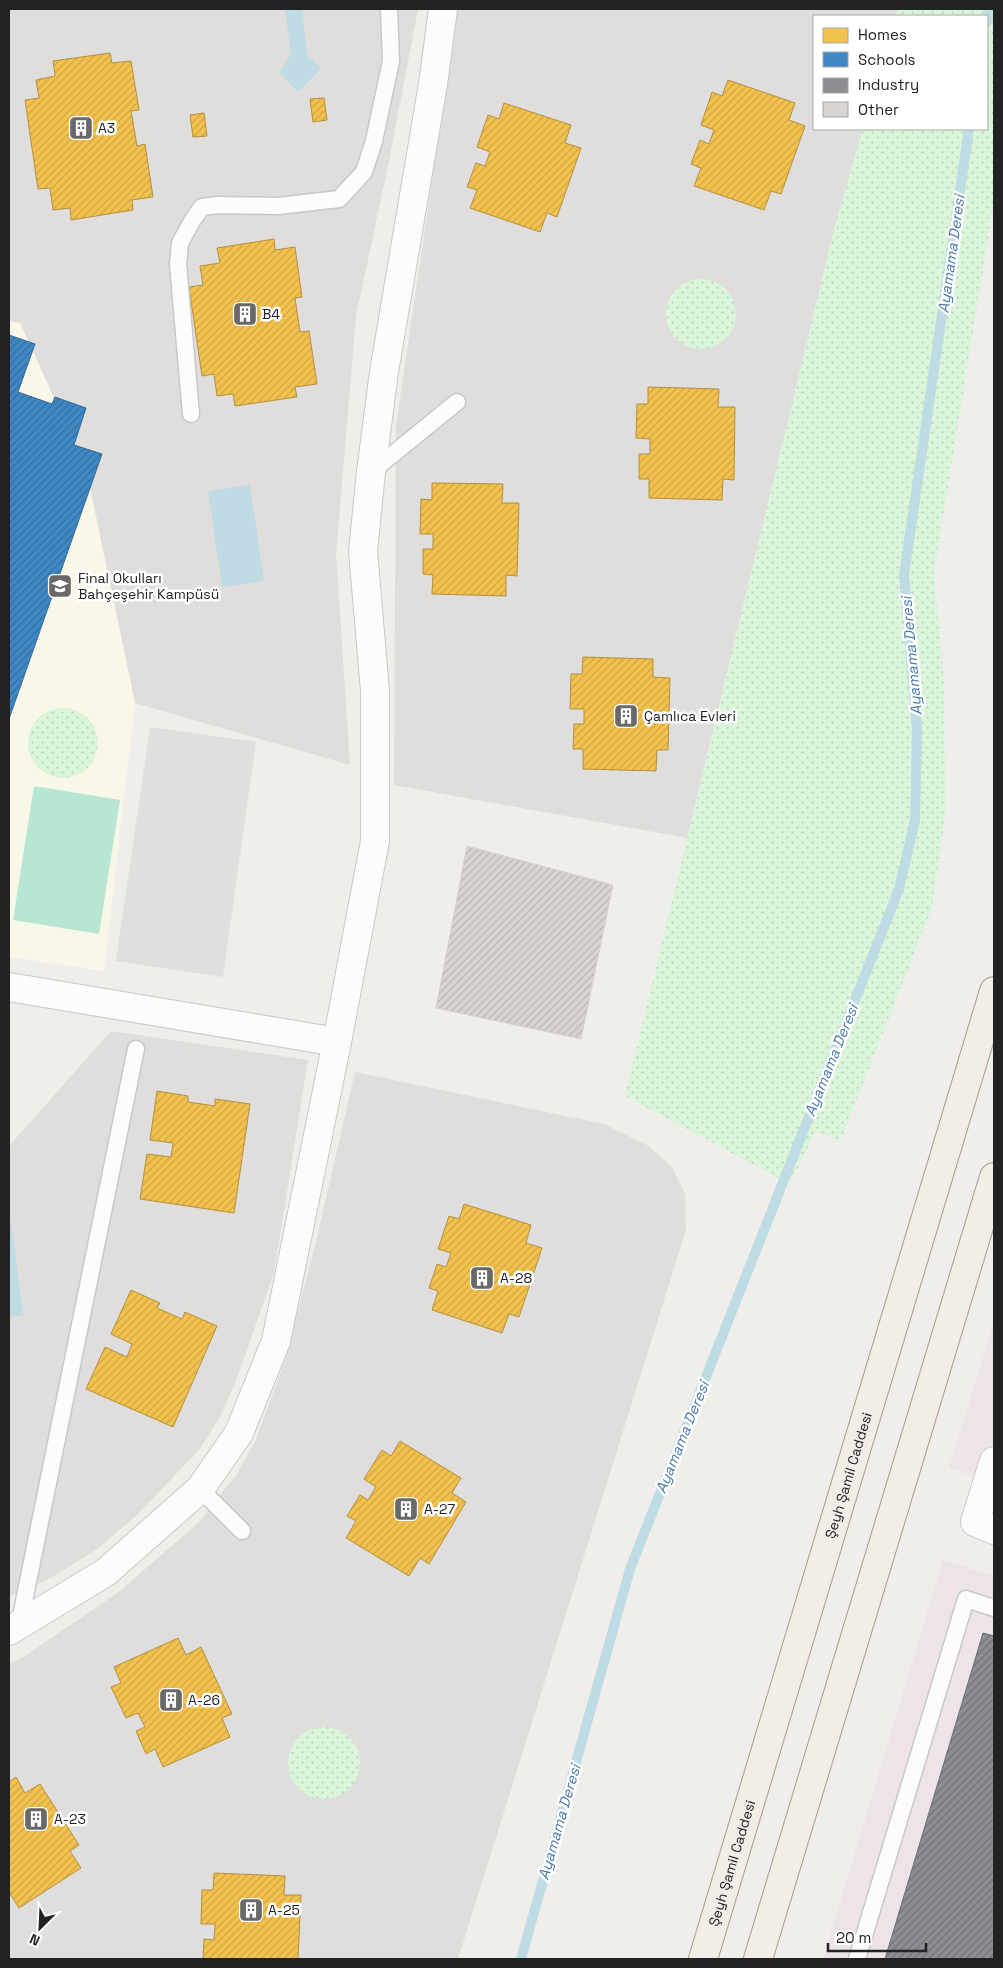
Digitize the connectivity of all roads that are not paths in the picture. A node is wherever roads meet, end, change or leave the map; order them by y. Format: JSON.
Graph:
{"nodes":[{"id":1,"x":389,"y":9,"type":"edge"},
{"id":2,"x":443,"y":9,"type":"edge"},
{"id":3,"x":457,"y":402,"type":"dead end"},
{"id":4,"x":191,"y":414,"type":"dead end"},
{"id":5,"x":371,"y":472,"type":"junction"},
{"id":6,"x":9,"y":987,"type":"edge"},
{"id":7,"x":994,"y":991,"type":"edge"},
{"id":8,"x":337,"y":1042,"type":"junction"},
{"id":9,"x":136,"y":1049,"type":"dead end"},
{"id":10,"x":994,"y":1177,"type":"edge"},
{"id":11,"x":992,"y":1475,"type":"edge"},
{"id":12,"x":200,"y":1489,"type":"junction"},
{"id":13,"x":994,"y":1530,"type":"edge"},
{"id":14,"x":242,"y":1531,"type":"dead end"},
{"id":15,"x":994,"y":1608,"type":"edge"},
{"id":16,"x":14,"y":1628,"type":"edge"},
{"id":17,"x":704,"y":1959,"type":"edge"},
{"id":18,"x":758,"y":1959,"type":"edge"},
{"id":19,"x":857,"y":1959,"type":"edge"}],
"edges":[{"from":1,"to":4,"type":"lane"},
{"from":2,"to":5,"type":"street"},
{"from":3,"to":5,"type":"lane"},
{"from":5,"to":8,"type":"street"},
{"from":6,"to":8,"type":"street"},
{"from":7,"to":17,"type":"main road","name":"Şeyh Şamil Caddesi"},
{"from":8,"to":12,"type":"street"},
{"from":9,"to":16,"type":"lane"},
{"from":10,"to":18,"type":"main road"},
{"from":11,"to":13,"type":"street"},
{"from":12,"to":14,"type":"lane"},
{"from":12,"to":16,"type":"street"},
{"from":15,"to":19,"type":"lane"}]}
